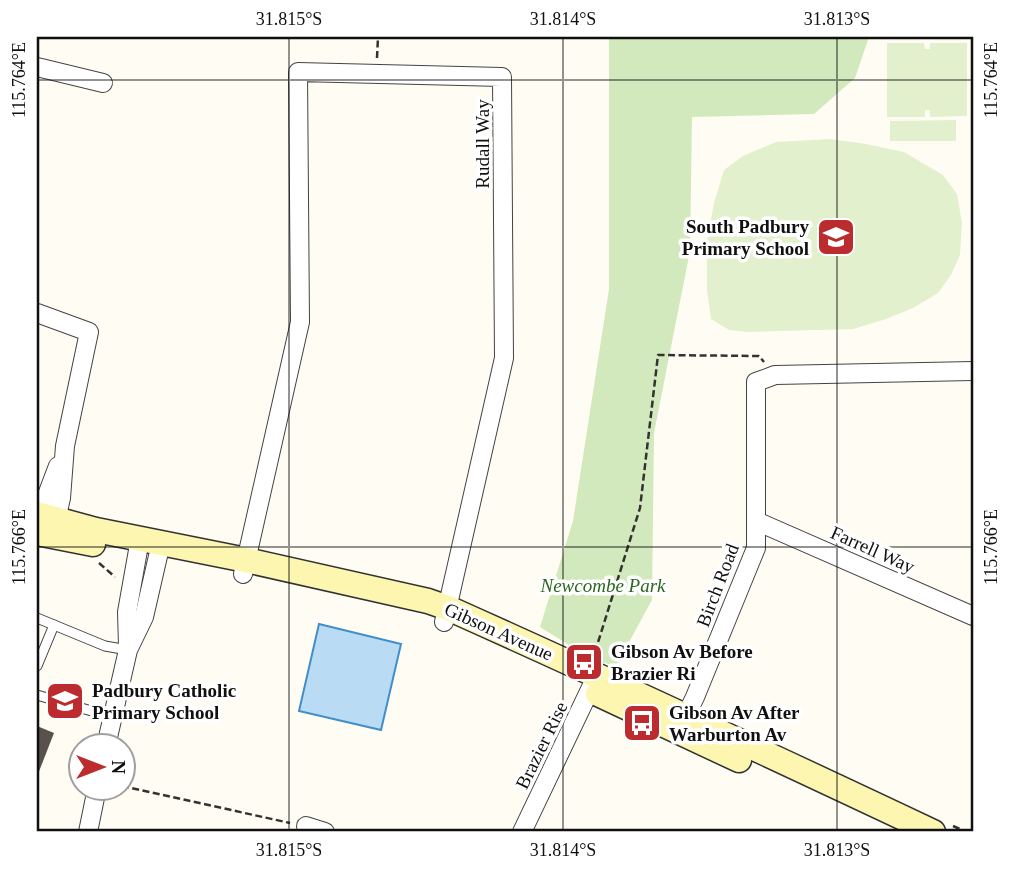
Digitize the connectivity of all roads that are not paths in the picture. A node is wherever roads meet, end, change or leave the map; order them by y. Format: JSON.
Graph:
{"nodes":[{"id":1,"x":37,"y":67,"type":"edge"},
{"id":2,"x":103,"y":83,"type":"dead end"},
{"id":3,"x":37,"y":313,"type":"edge"},
{"id":4,"x":973,"y":370,"type":"edge"},
{"id":5,"x":756,"y":521,"type":"junction"},
{"id":6,"x":43,"y":525,"type":"edge"},
{"id":7,"x":148,"y":548,"type":"junction"},
{"id":8,"x":244,"y":567,"type":"junction"},
{"id":9,"x":446,"y":615,"type":"junction"},
{"id":10,"x":973,"y":616,"type":"edge"},
{"id":11,"x":37,"y":618,"type":"edge"},
{"id":12,"x":54,"y":625,"type":"junction"},
{"id":13,"x":128,"y":650,"type":"junction"},
{"id":14,"x":37,"y":666,"type":"edge"},
{"id":15,"x":594,"y":675,"type":"junction"},
{"id":16,"x":37,"y":695,"type":"edge"},
{"id":17,"x":112,"y":717,"type":"junction"},
{"id":18,"x":682,"y":724,"type":"junction"},
{"id":19,"x":109,"y":732,"type":"edge"},
{"id":20,"x":94,"y":802,"type":"edge"},
{"id":21,"x":306,"y":826,"type":"road end"},
{"id":22,"x":88,"y":832,"type":"edge"},
{"id":23,"x":325,"y":832,"type":"edge"},
{"id":24,"x":522,"y":832,"type":"edge"},
{"id":25,"x":896,"y":832,"type":"edge"},
{"id":26,"x":933,"y":832,"type":"edge"}],
"edges":[{"from":1,"to":2,"type":"street"},
{"from":3,"to":6,"type":"street"},
{"from":4,"to":5,"type":"street","name":"Birch Road"},
{"from":5,"to":10,"type":"street","name":"Farrell Way"},
{"from":5,"to":18,"type":"street","name":"Birch Road"},
{"from":6,"to":7,"type":"main road","name":"Gibson Avenue"},
{"from":7,"to":8,"type":"main road","name":"Gibson Avenue"},
{"from":7,"to":13,"type":"street"},
{"from":8,"to":9,"type":"main road","name":"Gibson Avenue"},
{"from":8,"to":9,"type":"street","name":"Rudall Way"},
{"from":9,"to":15,"type":"main road","name":"Gibson Avenue"},
{"from":11,"to":12,"type":"lane"},
{"from":12,"to":13,"type":"lane"},
{"from":12,"to":14,"type":"lane"},
{"from":13,"to":17,"type":"street"},
{"from":15,"to":18,"type":"main road","name":"Gibson Avenue"},
{"from":15,"to":24,"type":"street","name":"Brazier Rise"},
{"from":16,"to":17,"type":"lane"},
{"from":17,"to":19,"type":"street"},
{"from":18,"to":25,"type":"main road","name":"Gibson Avenue"},
{"from":18,"to":26,"type":"main road","name":"Gibson Avenue"},
{"from":20,"to":22,"type":"street"},
{"from":21,"to":23,"type":"street"}]}
